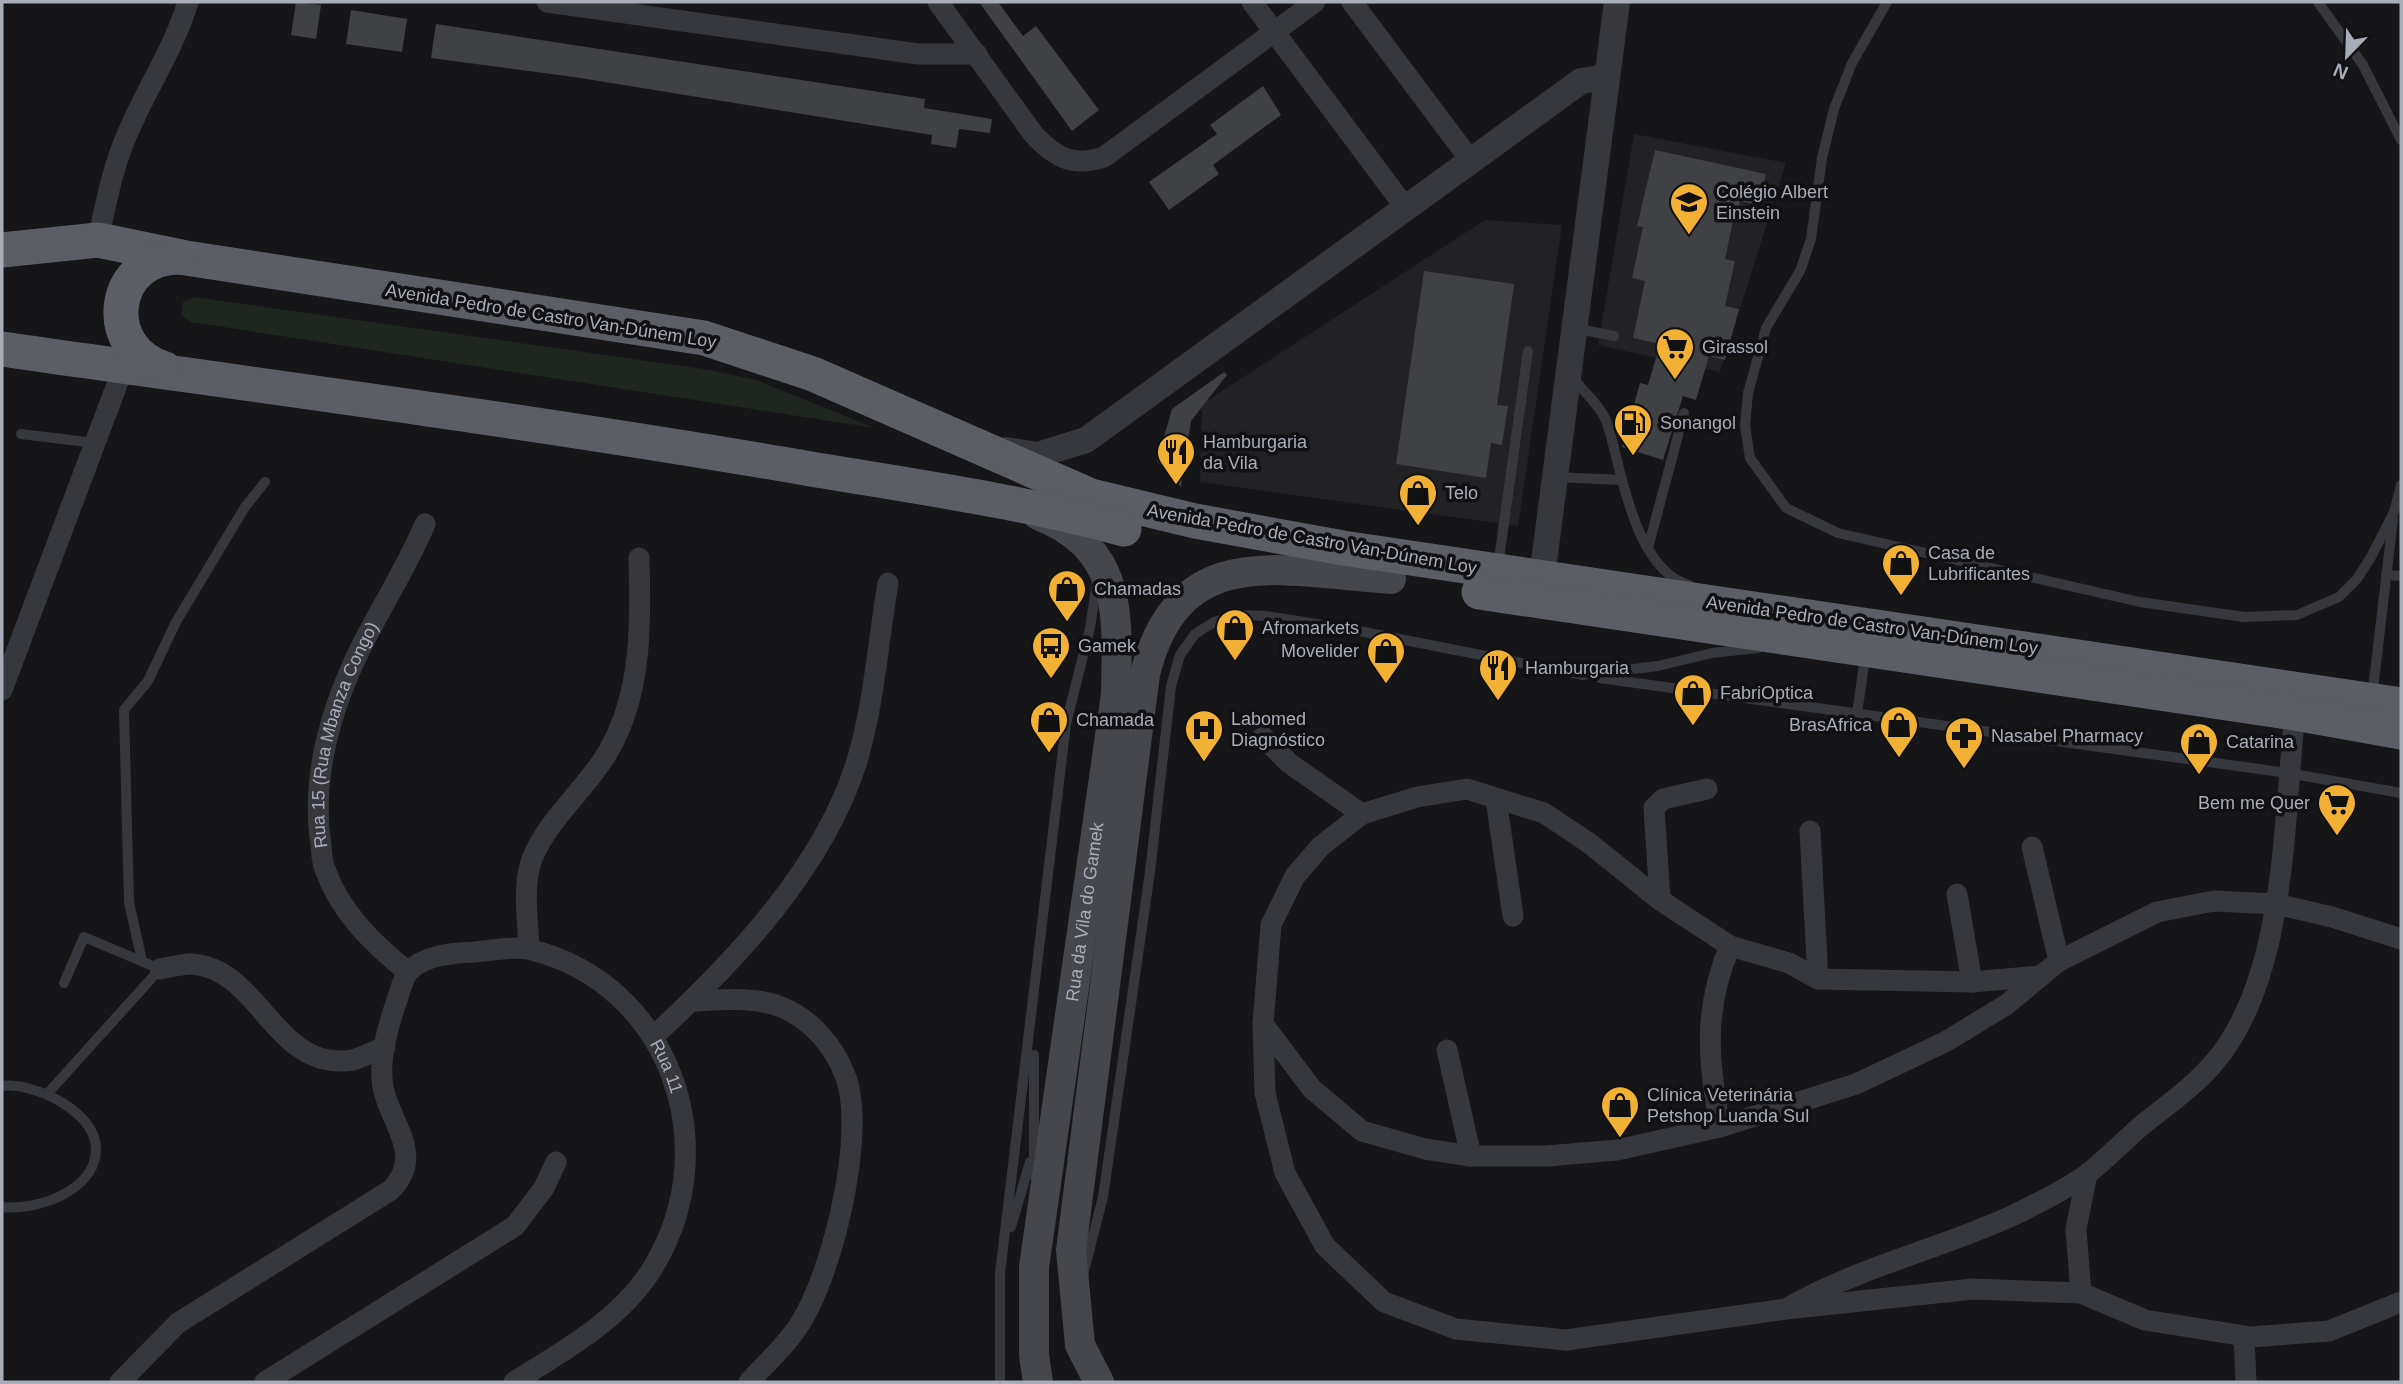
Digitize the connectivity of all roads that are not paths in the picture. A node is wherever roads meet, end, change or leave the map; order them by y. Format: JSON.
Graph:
{"nodes":[{"id":1,"x":188,"y":2,"type":"edge"},
{"id":2,"x":547,"y":2,"type":"edge"},
{"id":3,"x":938,"y":2,"type":"edge"},
{"id":4,"x":1252,"y":2,"type":"edge"},
{"id":5,"x":1315,"y":2,"type":"edge"},
{"id":6,"x":1352,"y":2,"type":"edge"},
{"id":7,"x":1617,"y":2,"type":"edge"},
{"id":8,"x":1887,"y":2,"type":"edge"},
{"id":9,"x":2318,"y":2,"type":"edge"},
{"id":10,"x":1275,"y":32,"type":"junction"},
{"id":11,"x":976,"y":54,"type":"junction"},
{"id":12,"x":1606,"y":77,"type":"junction"},
{"id":13,"x":2401,"y":140,"type":"edge"},
{"id":14,"x":1471,"y":161,"type":"junction"},
{"id":15,"x":1405,"y":207,"type":"junction"},
{"id":16,"x":98,"y":240,"type":"junction"},
{"id":17,"x":2,"y":250,"type":"edge"},
{"id":18,"x":186,"y":258,"type":"junction"},
{"id":19,"x":1574,"y":328,"type":"junction"},
{"id":20,"x":1614,"y":336,"type":"dead end"},
{"id":21,"x":2,"y":349,"type":"edge"},
{"id":22,"x":1528,"y":351,"type":"dead end"},
{"id":23,"x":124,"y":366,"type":"junction"},
{"id":24,"x":1569,"y":366,"type":"junction"},
{"id":25,"x":173,"y":370,"type":"junction"},
{"id":26,"x":1684,"y":413,"type":"dead end"},
{"id":27,"x":939,"y":431,"type":"junction"},
{"id":28,"x":21,"y":434,"type":"dead end"},
{"id":29,"x":95,"y":443,"type":"junction"},
{"id":30,"x":1555,"y":477,"type":"junction"},
{"id":31,"x":1621,"y":480,"type":"junction"},
{"id":32,"x":265,"y":482,"type":"dead end"},
{"id":33,"x":2401,"y":485,"type":"edge"},
{"id":34,"x":998,"y":502,"type":"junction"},
{"id":35,"x":2393,"y":512,"type":"junction"},
{"id":36,"x":425,"y":524,"type":"dead end"},
{"id":37,"x":1648,"y":548,"type":"junction"},
{"id":38,"x":1094,"y":554,"type":"junction"},
{"id":39,"x":639,"y":558,"type":"dead end"},
{"id":40,"x":1326,"y":570,"type":"junction"},
{"id":41,"x":1498,"y":570,"type":"junction"},
{"id":42,"x":2386,"y":575,"type":"junction"},
{"id":43,"x":2401,"y":576,"type":"edge"},
{"id":44,"x":1542,"y":577,"type":"junction"},
{"id":45,"x":888,"y":583,"type":"dead end"},
{"id":46,"x":1790,"y":613,"type":"junction"},
{"id":47,"x":1831,"y":644,"type":"junction"},
{"id":48,"x":10,"y":646,"type":"edge"},
{"id":49,"x":1866,"y":650,"type":"junction"},
{"id":50,"x":1583,"y":675,"type":"junction"},
{"id":51,"x":2,"y":690,"type":"edge"},
{"id":52,"x":2386,"y":703,"type":"edge"},
{"id":53,"x":1857,"y":713,"type":"junction"},
{"id":54,"x":2295,"y":713,"type":"junction"},
{"id":55,"x":2401,"y":732,"type":"edge"},
{"id":56,"x":1264,"y":737,"type":"dead end"},
{"id":57,"x":2288,"y":773,"type":"junction"},
{"id":58,"x":1707,"y":789,"type":"dead end"},
{"id":59,"x":2401,"y":793,"type":"edge"},
{"id":60,"x":1496,"y":799,"type":"junction"},
{"id":61,"x":1363,"y":814,"type":"junction"},
{"id":62,"x":1810,"y":831,"type":"dead end"},
{"id":63,"x":2032,"y":847,"type":"dead end"},
{"id":64,"x":1957,"y":894,"type":"dead end"},
{"id":65,"x":1660,"y":900,"type":"junction"},
{"id":66,"x":2276,"y":904,"type":"junction"},
{"id":67,"x":1513,"y":916,"type":"dead end"},
{"id":68,"x":2401,"y":939,"type":"edge"},
{"id":69,"x":1730,"y":946,"type":"junction"},
{"id":70,"x":530,"y":949,"type":"junction"},
{"id":71,"x":2059,"y":961,"type":"junction"},
{"id":72,"x":151,"y":965,"type":"junction"},
{"id":73,"x":408,"y":972,"type":"junction"},
{"id":74,"x":2041,"y":976,"type":"junction"},
{"id":75,"x":1818,"y":979,"type":"junction"},
{"id":76,"x":64,"y":982,"type":"dead end"},
{"id":77,"x":1972,"y":982,"type":"junction"},
{"id":78,"x":691,"y":1001,"type":"junction"},
{"id":79,"x":1034,"y":1011,"type":"junction"},
{"id":80,"x":1070,"y":1018,"type":"junction"},
{"id":81,"x":1263,"y":1024,"type":"junction"},
{"id":82,"x":654,"y":1036,"type":"junction"},
{"id":83,"x":385,"y":1047,"type":"junction"},
{"id":84,"x":1447,"y":1050,"type":"dead end"},
{"id":85,"x":2,"y":1086,"type":"edge"},
{"id":86,"x":48,"y":1093,"type":"junction"},
{"id":87,"x":1720,"y":1127,"type":"junction"},
{"id":88,"x":1034,"y":1147,"type":"junction"},
{"id":89,"x":1471,"y":1156,"type":"junction"},
{"id":90,"x":556,"y":1162,"type":"dead end"},
{"id":91,"x":2087,"y":1174,"type":"junction"},
{"id":92,"x":2,"y":1207,"type":"edge"},
{"id":93,"x":1001,"y":1263,"type":"junction"},
{"id":94,"x":1034,"y":1267,"type":"junction"},
{"id":95,"x":2081,"y":1293,"type":"junction"},
{"id":96,"x":2401,"y":1302,"type":"edge"},
{"id":97,"x":1786,"y":1309,"type":"junction"},
{"id":98,"x":1077,"y":1323,"type":"junction"},
{"id":99,"x":2244,"y":1336,"type":"junction"},
{"id":100,"x":120,"y":1382,"type":"edge"},
{"id":101,"x":265,"y":1382,"type":"edge"},
{"id":102,"x":514,"y":1382,"type":"edge"},
{"id":103,"x":749,"y":1382,"type":"edge"},
{"id":104,"x":1000,"y":1382,"type":"edge"},
{"id":105,"x":1038,"y":1382,"type":"edge"},
{"id":106,"x":1099,"y":1382,"type":"edge"},
{"id":107,"x":2246,"y":1382,"type":"edge"}],
"edges":[{"from":1,"to":16,"type":"street"},
{"from":2,"to":11,"type":"street"},
{"from":3,"to":11,"type":"street"},
{"from":4,"to":10,"type":"street"},
{"from":5,"to":10,"type":"street"},
{"from":6,"to":14,"type":"street"},
{"from":7,"to":12,"type":"street"},
{"from":8,"to":35,"type":"lane"},
{"from":9,"to":13,"type":"lane"},
{"from":10,"to":11,"type":"street"},
{"from":10,"to":15,"type":"street"},
{"from":12,"to":14,"type":"street"},
{"from":12,"to":19,"type":"street"},
{"from":14,"to":15,"type":"street"},
{"from":15,"to":27,"type":"street"},
{"from":16,"to":17,"type":"highway","name":"Avenida Pedro de Castro Van-Dúnem Loy"},
{"from":16,"to":18,"type":"highway","name":"Avenida Pedro de Castro Van-Dúnem Loy"},
{"from":18,"to":25,"type":"highway"},
{"from":18,"to":27,"type":"highway","name":"Avenida Pedro de Castro Van-Dúnem Loy"},
{"from":19,"to":20,"type":"lane"},
{"from":19,"to":24,"type":"street"},
{"from":21,"to":23,"type":"highway","name":"Avenida Pedro de Castro Van-Dúnem Loy"},
{"from":22,"to":41,"type":"lane"},
{"from":23,"to":25,"type":"highway","name":"Avenida Pedro de Castro Van-Dúnem Loy"},
{"from":23,"to":29,"type":"street"},
{"from":24,"to":30,"type":"street"},
{"from":24,"to":31,"type":"lane"},
{"from":25,"to":34,"type":"highway","name":"Avenida Pedro de Castro Van-Dúnem Loy"},
{"from":26,"to":37,"type":"lane"},
{"from":27,"to":41,"type":"highway","name":"Avenida Pedro de Castro Van-Dúnem Loy"},
{"from":28,"to":29,"type":"lane"},
{"from":29,"to":48,"type":"street"},
{"from":30,"to":31,"type":"lane"},
{"from":30,"to":44,"type":"street"},
{"from":31,"to":37,"type":"lane"},
{"from":32,"to":72,"type":"lane"},
{"from":33,"to":35,"type":"lane"},
{"from":34,"to":38,"type":"main road","name":"Rua da Vila do Gamek"},
{"from":34,"to":40,"type":"highway","name":"Avenida Pedro de Castro Van-Dúnem Loy"},
{"from":35,"to":42,"type":"lane"},
{"from":36,"to":73,"type":"street","name":"Rua 15 (Rua Mbanza Congo)"},
{"from":37,"to":46,"type":"lane"},
{"from":38,"to":79,"type":"lane"},
{"from":38,"to":80,"type":"main road","name":"Rua da Vila do Gamek"},
{"from":39,"to":70,"type":"street"},
{"from":40,"to":47,"type":"highway","name":"Avenida Pedro de Castro Van-Dúnem Loy"},
{"from":40,"to":98,"type":"main road","name":"Rua da Vila do Gamek"},
{"from":41,"to":44,"type":"highway","name":"Avenida Pedro de Castro Van-Dúnem Loy"},
{"from":42,"to":43,"type":"lane"},
{"from":42,"to":52,"type":"lane"},
{"from":44,"to":46,"type":"highway","name":"Avenida Pedro de Castro Van-Dúnem Loy"},
{"from":45,"to":78,"type":"street"},
{"from":46,"to":52,"type":"highway","name":"Avenida Pedro de Castro Van-Dúnem Loy"},
{"from":47,"to":49,"type":"highway","name":"Avenida Pedro de Castro Van-Dúnem Loy"},
{"from":47,"to":50,"type":"lane"},
{"from":48,"to":51,"type":"street"},
{"from":49,"to":53,"type":"lane"},
{"from":49,"to":54,"type":"highway","name":"Avenida Pedro de Castro Van-Dúnem Loy"},
{"from":50,"to":53,"type":"lane"},
{"from":50,"to":98,"type":"lane","name":"Rua da Vila do Gamek"},
{"from":53,"to":57,"type":"lane"},
{"from":54,"to":55,"type":"highway","name":"Avenida Pedro de Castro Van-Dúnem Loy"},
{"from":54,"to":57,"type":"street"},
{"from":56,"to":61,"type":"street"},
{"from":57,"to":59,"type":"lane"},
{"from":57,"to":66,"type":"street"},
{"from":58,"to":65,"type":"street"},
{"from":60,"to":61,"type":"street"},
{"from":60,"to":65,"type":"street"},
{"from":60,"to":67,"type":"street"},
{"from":61,"to":81,"type":"street"},
{"from":62,"to":75,"type":"street"},
{"from":63,"to":71,"type":"street"},
{"from":64,"to":77,"type":"street"},
{"from":65,"to":69,"type":"street"},
{"from":66,"to":68,"type":"street"},
{"from":66,"to":71,"type":"street"},
{"from":66,"to":91,"type":"street"},
{"from":69,"to":75,"type":"street"},
{"from":69,"to":87,"type":"street"},
{"from":70,"to":73,"type":"street","name":"Rua 11"},
{"from":70,"to":82,"type":"street","name":"Rua 11"},
{"from":71,"to":74,"type":"street"},
{"from":72,"to":76,"type":"lane"},
{"from":72,"to":83,"type":"street"},
{"from":72,"to":86,"type":"lane"},
{"from":73,"to":83,"type":"street"},
{"from":74,"to":77,"type":"street"},
{"from":74,"to":87,"type":"street"},
{"from":75,"to":77,"type":"street"},
{"from":78,"to":82,"type":"street"},
{"from":78,"to":103,"type":"street"},
{"from":79,"to":88,"type":"lane"},
{"from":79,"to":93,"type":"lane"},
{"from":80,"to":88,"type":"lane"},
{"from":80,"to":94,"type":"main road","name":"Rua da Vila do Gamek"},
{"from":81,"to":89,"type":"street"},
{"from":81,"to":97,"type":"street"},
{"from":82,"to":102,"type":"street","name":"Rua 11"},
{"from":83,"to":100,"type":"street"},
{"from":84,"to":89,"type":"street"},
{"from":85,"to":86,"type":"lane"},
{"from":86,"to":92,"type":"lane"},
{"from":87,"to":89,"type":"street"},
{"from":88,"to":93,"type":"lane"},
{"from":88,"to":94,"type":"lane"},
{"from":90,"to":101,"type":"street"},
{"from":91,"to":95,"type":"street"},
{"from":91,"to":97,"type":"street"},
{"from":93,"to":104,"type":"lane"},
{"from":94,"to":105,"type":"main road","name":"Rua da Vila do Gamek"},
{"from":95,"to":97,"type":"street"},
{"from":95,"to":99,"type":"street"},
{"from":96,"to":99,"type":"street"},
{"from":98,"to":106,"type":"main road","name":"Rua da Vila do Gamek"},
{"from":99,"to":107,"type":"street"}]}
